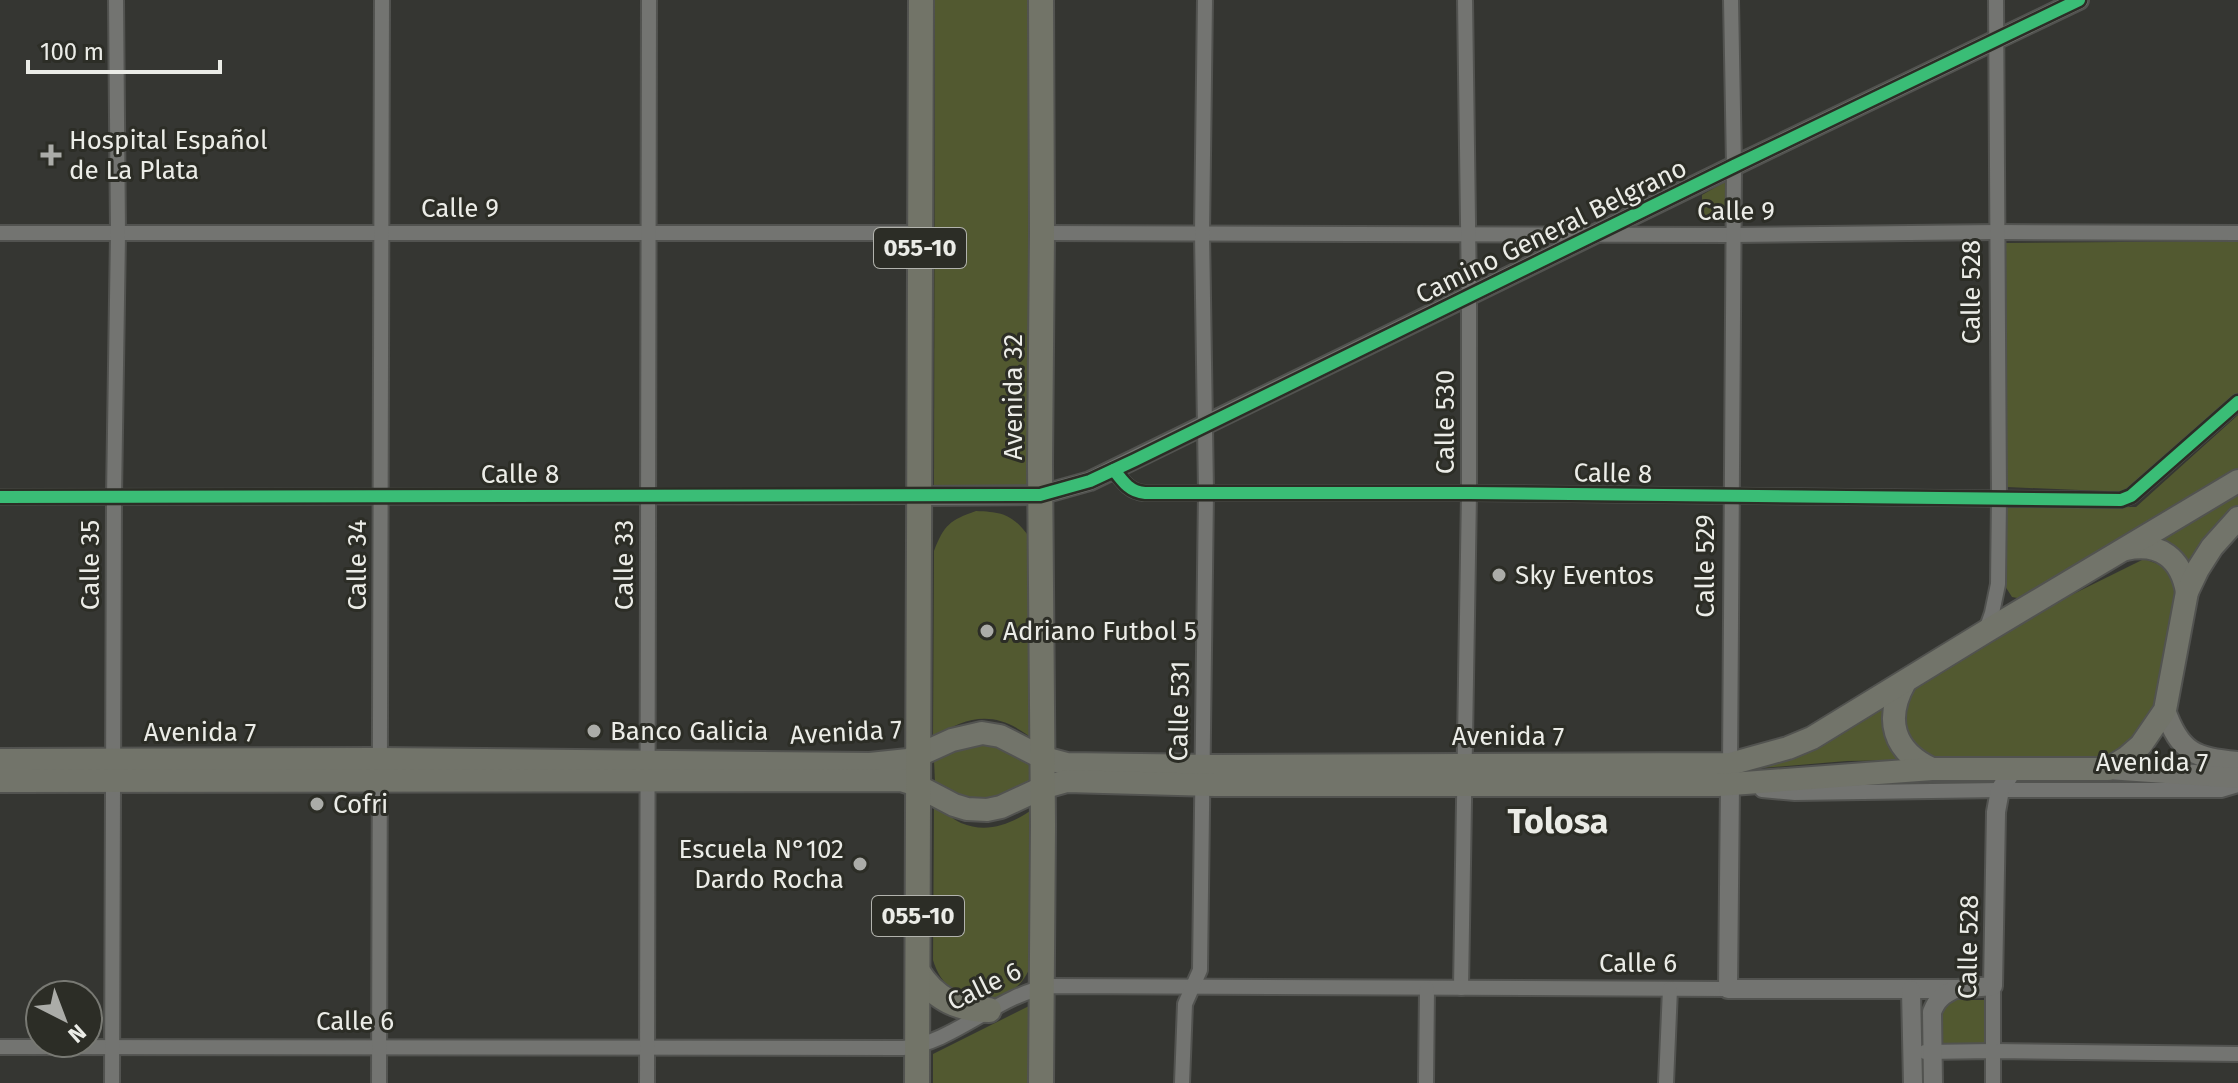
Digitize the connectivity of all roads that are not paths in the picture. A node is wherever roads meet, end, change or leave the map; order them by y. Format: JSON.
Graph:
{"nodes":[{"id":1,"x":116,"y":0,"type":"edge"},
{"id":2,"x":382,"y":0,"type":"edge"},
{"id":3,"x":649,"y":0,"type":"edge"},
{"id":4,"x":921,"y":0,"type":"edge"},
{"id":5,"x":1041,"y":0,"type":"edge"},
{"id":6,"x":1205,"y":0,"type":"edge"},
{"id":7,"x":1465,"y":0,"type":"edge"},
{"id":8,"x":1731,"y":0,"type":"edge"},
{"id":9,"x":1996,"y":0,"type":"edge"},
{"id":10,"x":2079,"y":0,"type":"edge"},
{"id":11,"x":1995,"y":41,"type":"junction"},
{"id":12,"x":1734,"y":166,"type":"junction"},
{"id":13,"x":381,"y":232,"type":"junction"},
{"id":14,"x":1997,"y":232,"type":"junction"},
{"id":15,"x":0,"y":233,"type":"edge"},
{"id":16,"x":648,"y":233,"type":"junction"},
{"id":17,"x":920,"y":233,"type":"junction"},
{"id":18,"x":1042,"y":233,"type":"junction"},
{"id":19,"x":1202,"y":233,"type":"junction"},
{"id":20,"x":2238,"y":233,"type":"edge"},
{"id":21,"x":118,"y":234,"type":"junction"},
{"id":22,"x":1467,"y":235,"type":"junction"},
{"id":23,"x":1595,"y":235,"type":"junction"},
{"id":24,"x":1733,"y":235,"type":"junction"},
{"id":25,"x":1469,"y":296,"type":"junction"},
{"id":26,"x":2238,"y":402,"type":"edge"},
{"id":27,"x":1205,"y":426,"type":"junction"},
{"id":28,"x":1114,"y":470,"type":"junction"},
{"id":29,"x":2238,"y":481,"type":"edge"},
{"id":30,"x":1206,"y":492,"type":"junction"},
{"id":31,"x":1469,"y":493,"type":"junction"},
{"id":32,"x":1040,"y":495,"type":"junction"},
{"id":33,"x":381,"y":496,"type":"junction"},
{"id":34,"x":648,"y":496,"type":"junction"},
{"id":35,"x":919,"y":496,"type":"junction"},
{"id":36,"x":0,"y":497,"type":"edge"},
{"id":37,"x":114,"y":497,"type":"junction"},
{"id":38,"x":1732,"y":497,"type":"junction"},
{"id":39,"x":1999,"y":498,"type":"junction"},
{"id":40,"x":2238,"y":518,"type":"edge"},
{"id":41,"x":2125,"y":549,"type":"junction"},
{"id":42,"x":1998,"y":584,"type":"junction"},
{"id":43,"x":2187,"y":592,"type":"junction"},
{"id":44,"x":2026,"y":607,"type":"junction"},
{"id":45,"x":1985,"y":632,"type":"junction"},
{"id":46,"x":1905,"y":682,"type":"junction"},
{"id":47,"x":2165,"y":710,"type":"junction"},
{"id":48,"x":919,"y":755,"type":"junction"},
{"id":49,"x":1041,"y":757,"type":"junction"},
{"id":50,"x":0,"y":760,"type":"edge"},
{"id":51,"x":2238,"y":762,"type":"edge"},
{"id":52,"x":1932,"y":769,"type":"junction"},
{"id":53,"x":2013,"y":769,"type":"junction"},
{"id":54,"x":2108,"y":769,"type":"junction"},
{"id":55,"x":113,"y":770,"type":"junction"},
{"id":56,"x":380,"y":770,"type":"junction"},
{"id":57,"x":647,"y":771,"type":"junction"},
{"id":58,"x":1730,"y":774,"type":"junction"},
{"id":59,"x":1202,"y":775,"type":"junction"},
{"id":60,"x":1466,"y":775,"type":"junction"},
{"id":61,"x":2238,"y":778,"type":"edge"},
{"id":62,"x":0,"y":781,"type":"edge"},
{"id":63,"x":2238,"y":785,"type":"edge"},
{"id":64,"x":919,"y":787,"type":"junction"},
{"id":65,"x":1042,"y":788,"type":"junction"},
{"id":66,"x":2000,"y":790,"type":"junction"},
{"id":67,"x":918,"y":972,"type":"junction"},
{"id":68,"x":1194,"y":985,"type":"junction"},
{"id":69,"x":1993,"y":986,"type":"junction"},
{"id":70,"x":1042,"y":987,"type":"junction"},
{"id":71,"x":1461,"y":988,"type":"junction"},
{"id":72,"x":1427,"y":989,"type":"junction"},
{"id":73,"x":1670,"y":989,"type":"junction"},
{"id":74,"x":1728,"y":989,"type":"junction"},
{"id":75,"x":1957,"y":989,"type":"junction"},
{"id":76,"x":1911,"y":990,"type":"junction"},
{"id":77,"x":989,"y":1010,"type":"junction"},
{"id":78,"x":917,"y":1045,"type":"junction"},
{"id":79,"x":647,"y":1046,"type":"junction"},
{"id":80,"x":0,"y":1047,"type":"edge"},
{"id":81,"x":112,"y":1047,"type":"junction"},
{"id":82,"x":379,"y":1047,"type":"junction"},
{"id":83,"x":1993,"y":1051,"type":"junction"},
{"id":84,"x":1933,"y":1052,"type":"junction"},
{"id":85,"x":1913,"y":1053,"type":"junction"},
{"id":86,"x":2238,"y":1054,"type":"edge"},
{"id":87,"x":112,"y":1083,"type":"edge"},
{"id":88,"x":379,"y":1083,"type":"edge"},
{"id":89,"x":647,"y":1083,"type":"edge"},
{"id":90,"x":917,"y":1083,"type":"edge"},
{"id":91,"x":1041,"y":1083,"type":"edge"},
{"id":92,"x":1182,"y":1083,"type":"edge"},
{"id":93,"x":1426,"y":1083,"type":"edge"},
{"id":94,"x":1666,"y":1083,"type":"edge"},
{"id":95,"x":1913,"y":1083,"type":"edge"},
{"id":96,"x":1933,"y":1083,"type":"edge"},
{"id":97,"x":1993,"y":1083,"type":"edge"}],
"edges":[{"from":1,"to":21,"type":"street","name":"Calle 35"},
{"from":2,"to":13,"type":"street","name":"Calle 34"},
{"from":3,"to":16,"type":"street","name":"Calle 33"},
{"from":4,"to":17,"type":"highway","number":"055-10"},
{"from":5,"to":18,"type":"highway","name":"Avenida 32"},
{"from":6,"to":19,"type":"street","name":"Calle 531"},
{"from":7,"to":22,"type":"street","name":"Calle 530"},
{"from":8,"to":12,"type":"street","name":"Calle 529"},
{"from":9,"to":11,"type":"street","name":"Calle 528"},
{"from":10,"to":11,"type":"street","name":"Camino General Belgrano"},
{"from":11,"to":12,"type":"street","name":"Camino General Belgrano"},
{"from":11,"to":14,"type":"street","name":"Calle 528"},
{"from":12,"to":23,"type":"street","name":"Camino General Belgrano"},
{"from":12,"to":24,"type":"street","name":"Calle 529"},
{"from":13,"to":16,"type":"street","name":"Calle 9"},
{"from":13,"to":21,"type":"street","name":"Calle 9"},
{"from":13,"to":33,"type":"street","name":"Calle 34"},
{"from":14,"to":20,"type":"street","name":"Calle 9"},
{"from":14,"to":24,"type":"street","name":"Calle 9"},
{"from":14,"to":39,"type":"street","name":"Calle 528"},
{"from":15,"to":21,"type":"street","name":"Calle 9"},
{"from":16,"to":17,"type":"street","name":"Calle 9"},
{"from":16,"to":34,"type":"street","name":"Calle 33"},
{"from":17,"to":35,"type":"highway","number":"055-10"},
{"from":18,"to":19,"type":"street","name":"Calle 9"},
{"from":18,"to":32,"type":"highway","name":"Avenida 32"},
{"from":19,"to":22,"type":"street","name":"Calle 9"},
{"from":19,"to":27,"type":"street","name":"Calle 531"},
{"from":21,"to":37,"type":"street","name":"Calle 35"},
{"from":22,"to":23,"type":"street","name":"Calle 9"},
{"from":22,"to":25,"type":"street","name":"Calle 530"},
{"from":23,"to":24,"type":"street","name":"Calle 9"},
{"from":23,"to":25,"type":"street","name":"Camino General Belgrano"},
{"from":24,"to":38,"type":"street","name":"Calle 529"},
{"from":25,"to":27,"type":"street","name":"Camino General Belgrano"},
{"from":25,"to":31,"type":"street","name":"Calle 530"},
{"from":26,"to":39,"type":"street","name":"Calle 8"},
{"from":27,"to":28,"type":"street","name":"Camino General Belgrano"},
{"from":27,"to":30,"type":"street","name":"Calle 531"},
{"from":28,"to":30,"type":"street","name":"Calle 8"},
{"from":28,"to":32,"type":"street","name":"Camino General Belgrano"},
{"from":29,"to":41,"type":"main road","name":"Avenida 7"},
{"from":30,"to":31,"type":"street","name":"Calle 8"},
{"from":30,"to":59,"type":"street","name":"Calle 531"},
{"from":31,"to":38,"type":"street","name":"Calle 8"},
{"from":31,"to":60,"type":"street","name":"Calle 530"},
{"from":32,"to":35,"type":"street","name":"Calle 8"},
{"from":32,"to":49,"type":"highway","name":"Avenida 32"},
{"from":33,"to":34,"type":"street","name":"Calle 8"},
{"from":33,"to":37,"type":"street","name":"Calle 8"},
{"from":33,"to":56,"type":"street","name":"Calle 34"},
{"from":34,"to":35,"type":"street","name":"Calle 8"},
{"from":34,"to":57,"type":"street","name":"Calle 33"},
{"from":35,"to":48,"type":"highway","number":"055-10"},
{"from":36,"to":37,"type":"street","name":"Calle 8"},
{"from":37,"to":55,"type":"street","name":"Calle 35"},
{"from":38,"to":39,"type":"street","name":"Calle 8"},
{"from":38,"to":58,"type":"street","name":"Calle 529"},
{"from":39,"to":42,"type":"street","name":"Calle 528"},
{"from":40,"to":43,"type":"main road"},
{"from":41,"to":43,"type":"main road"},
{"from":41,"to":44,"type":"main road","name":"Avenida 7"},
{"from":42,"to":44,"type":"street"},
{"from":42,"to":45,"type":"street","name":"Calle 528"},
{"from":43,"to":47,"type":"main road"},
{"from":44,"to":45,"type":"main road","name":"Avenida 7"},
{"from":45,"to":46,"type":"main road","name":"Avenida 7"},
{"from":46,"to":52,"type":"main road"},
{"from":46,"to":58,"type":"main road","name":"Avenida 7"},
{"from":47,"to":51,"type":"main road","name":"Avenida 7"},
{"from":47,"to":54,"type":"main road"},
{"from":48,"to":49,"type":"main road","name":"Avenida 7"},
{"from":48,"to":57,"type":"main road","name":"Avenida 7"},
{"from":48,"to":64,"type":"highway","number":"055-10"},
{"from":49,"to":59,"type":"main road","name":"Avenida 7"},
{"from":49,"to":65,"type":"highway","name":"Avenida 32"},
{"from":50,"to":55,"type":"main road","name":"Avenida 7"},
{"from":52,"to":53,"type":"main road","name":"Avenida 7"},
{"from":52,"to":58,"type":"main road","name":"Avenida 7"},
{"from":53,"to":54,"type":"main road","name":"Avenida 7"},
{"from":53,"to":66,"type":"street","name":"Calle 528"},
{"from":54,"to":61,"type":"main road","name":"Avenida 7"},
{"from":55,"to":56,"type":"main road","name":"Avenida 7"},
{"from":55,"to":62,"type":"main road","name":"Avenida 7"},
{"from":55,"to":81,"type":"street","name":"Calle 35"},
{"from":56,"to":57,"type":"main road","name":"Avenida 7"},
{"from":56,"to":82,"type":"street","name":"Calle 34"},
{"from":57,"to":64,"type":"main road","name":"Avenida 7"},
{"from":57,"to":79,"type":"street","name":"Calle 33"},
{"from":58,"to":60,"type":"main road","name":"Avenida 7"},
{"from":58,"to":66,"type":"street","name":"Avenida 7"},
{"from":58,"to":74,"type":"street","name":"Calle 529"},
{"from":59,"to":60,"type":"main road","name":"Avenida 7"},
{"from":59,"to":65,"type":"main road","name":"Avenida 7"},
{"from":59,"to":68,"type":"street","name":"Calle 531"},
{"from":60,"to":71,"type":"street","name":"Calle 530"},
{"from":63,"to":66,"type":"street","name":"Avenida 7"},
{"from":64,"to":65,"type":"main road","name":"Avenida 7"},
{"from":64,"to":67,"type":"highway","number":"055-10"},
{"from":65,"to":70,"type":"highway","name":"Avenida 32"},
{"from":66,"to":69,"type":"street","name":"Calle 528"},
{"from":67,"to":77,"type":"highway"},
{"from":67,"to":78,"type":"highway","number":"055-10"},
{"from":68,"to":70,"type":"street","name":"Calle 6"},
{"from":68,"to":72,"type":"street","name":"Calle 6"},
{"from":68,"to":92,"type":"street","name":"Calle 531"},
{"from":69,"to":75,"type":"street","name":"Calle 6"},
{"from":69,"to":83,"type":"street","name":"Calle 528"},
{"from":70,"to":77,"type":"street","name":"Calle 6"},
{"from":70,"to":91,"type":"highway","name":"Avenida 32"},
{"from":71,"to":72,"type":"street","name":"Calle 6"},
{"from":71,"to":73,"type":"street","name":"Calle 6"},
{"from":72,"to":93,"type":"street"},
{"from":73,"to":74,"type":"street","name":"Calle 6"},
{"from":73,"to":94,"type":"street"},
{"from":74,"to":76,"type":"street","name":"Calle 6"},
{"from":75,"to":76,"type":"street","name":"Calle 6"},
{"from":75,"to":84,"type":"street"},
{"from":76,"to":85,"type":"street"},
{"from":77,"to":78,"type":"street","name":"Calle 6"},
{"from":78,"to":79,"type":"street","name":"Calle 6"},
{"from":78,"to":90,"type":"highway","number":"055-10"},
{"from":79,"to":82,"type":"street","name":"Calle 6"},
{"from":79,"to":89,"type":"street","name":"Calle 33"},
{"from":80,"to":81,"type":"street","name":"Calle 6"},
{"from":81,"to":82,"type":"street","name":"Calle 6"},
{"from":81,"to":87,"type":"street","name":"Calle 35"},
{"from":82,"to":88,"type":"street","name":"Calle 34"},
{"from":83,"to":84,"type":"street"},
{"from":83,"to":86,"type":"street"},
{"from":83,"to":97,"type":"street","name":"Calle 528"},
{"from":84,"to":85,"type":"street"},
{"from":84,"to":96,"type":"street"},
{"from":85,"to":95,"type":"street"}]}
